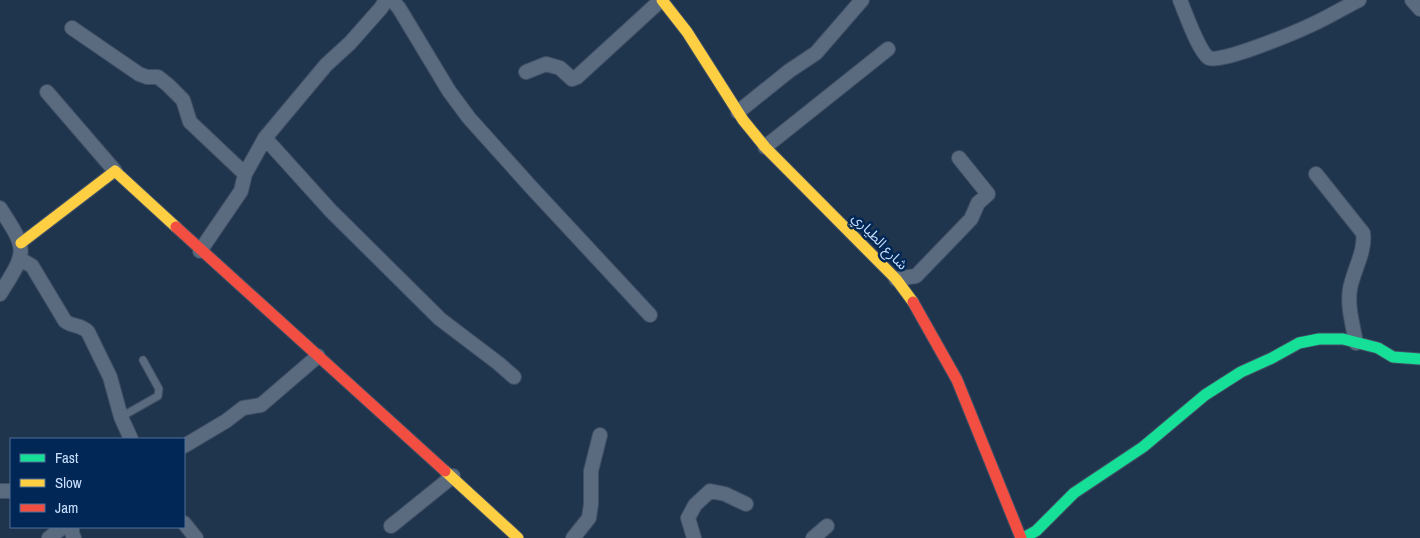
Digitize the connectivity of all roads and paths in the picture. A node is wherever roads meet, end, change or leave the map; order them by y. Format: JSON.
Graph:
{"nodes":[{"id":1,"x":386,"y":0,"type":"edge"},
{"id":2,"x":392,"y":0,"type":"edge"},
{"id":3,"x":662,"y":0,"type":"edge"},
{"id":4,"x":862,"y":0,"type":"edge"},
{"id":5,"x":1180,"y":0,"type":"edge"},
{"id":6,"x":1359,"y":0,"type":"edge"},
{"id":7,"x":1412,"y":0,"type":"edge"},
{"id":8,"x":1420,"y":9,"type":"edge"},
{"id":9,"x":72,"y":28,"type":"dead end"},
{"id":10,"x":888,"y":49,"type":"dead end"},
{"id":11,"x":526,"y":72,"type":"dead end"},
{"id":12,"x":47,"y":92,"type":"dead end"},
{"id":13,"x":738,"y":112,"type":"junction"},
{"id":14,"x":265,"y":138,"type":"junction"},
{"id":15,"x":765,"y":147,"type":"junction"},
{"id":16,"x":959,"y":158,"type":"dead end"},
{"id":17,"x":115,"y":171,"type":"junction"},
{"id":18,"x":245,"y":174,"type":"junction"},
{"id":19,"x":1316,"y":174,"type":"dead end"},
{"id":20,"x":0,"y":208,"type":"edge"},
{"id":21,"x":21,"y":243,"type":"junction"},
{"id":22,"x":200,"y":251,"type":"junction"},
{"id":23,"x":20,"y":259,"type":"junction"},
{"id":24,"x":896,"y":279,"type":"junction"},
{"id":25,"x":0,"y":294,"type":"edge"},
{"id":26,"x":650,"y":315,"type":"dead end"},
{"id":27,"x":1356,"y":342,"type":"junction"},
{"id":28,"x":318,"y":356,"type":"junction"},
{"id":29,"x":143,"y":360,"type":"dead end"},
{"id":30,"x":1420,"y":360,"type":"edge"},
{"id":31,"x":514,"y":377,"type":"dead end"},
{"id":32,"x":121,"y":417,"type":"junction"},
{"id":33,"x":600,"y":435,"type":"dead end"},
{"id":34,"x":131,"y":438,"type":"edge"},
{"id":35,"x":185,"y":445,"type":"edge"},
{"id":36,"x":453,"y":476,"type":"junction"},
{"id":37,"x":746,"y":504,"type":"dead end"},
{"id":38,"x":185,"y":523,"type":"edge"},
{"id":39,"x":391,"y":526,"type":"dead end"},
{"id":40,"x":827,"y":526,"type":"dead end"},
{"id":41,"x":61,"y":528,"type":"edge"},
{"id":42,"x":49,"y":538,"type":"edge"},
{"id":43,"x":196,"y":538,"type":"edge"},
{"id":44,"x":518,"y":538,"type":"edge"},
{"id":45,"x":573,"y":538,"type":"edge"},
{"id":46,"x":694,"y":538,"type":"edge"},
{"id":47,"x":812,"y":538,"type":"edge"},
{"id":48,"x":1022,"y":538,"type":"edge"}],
"edges":[{"from":1,"to":14,"type":"street"},
{"from":2,"to":26,"type":"street"},
{"from":3,"to":11,"type":"street"},
{"from":3,"to":13,"type":"street","name":"شارع الطياري"},
{"from":4,"to":13,"type":"street"},
{"from":5,"to":6,"type":"street"},
{"from":7,"to":8,"type":"street"},
{"from":9,"to":18,"type":"street"},
{"from":10,"to":15,"type":"street"},
{"from":12,"to":17,"type":"street"},
{"from":13,"to":15,"type":"street","name":"شارع الطياري"},
{"from":14,"to":18,"type":"street"},
{"from":14,"to":31,"type":"street"},
{"from":15,"to":24,"type":"street","name":"شارع الطياري"},
{"from":16,"to":24,"type":"street"},
{"from":17,"to":21,"type":"street"},
{"from":17,"to":22,"type":"street"},
{"from":18,"to":22,"type":"street"},
{"from":19,"to":27,"type":"street"},
{"from":20,"to":21,"type":"street"},
{"from":21,"to":23,"type":"street"},
{"from":22,"to":28,"type":"street"},
{"from":23,"to":25,"type":"street"},
{"from":23,"to":32,"type":"street"},
{"from":24,"to":48,"type":"street","name":"شارع الطياري"},
{"from":27,"to":30,"type":"street"},
{"from":27,"to":48,"type":"street"},
{"from":28,"to":35,"type":"street"},
{"from":28,"to":36,"type":"street"},
{"from":29,"to":32,"type":"lane"},
{"from":32,"to":34,"type":"street"},
{"from":33,"to":45,"type":"street"},
{"from":36,"to":39,"type":"street"},
{"from":36,"to":44,"type":"street"},
{"from":37,"to":46,"type":"street"},
{"from":38,"to":43,"type":"street"},
{"from":40,"to":47,"type":"street"},
{"from":41,"to":42,"type":"street"}]}
